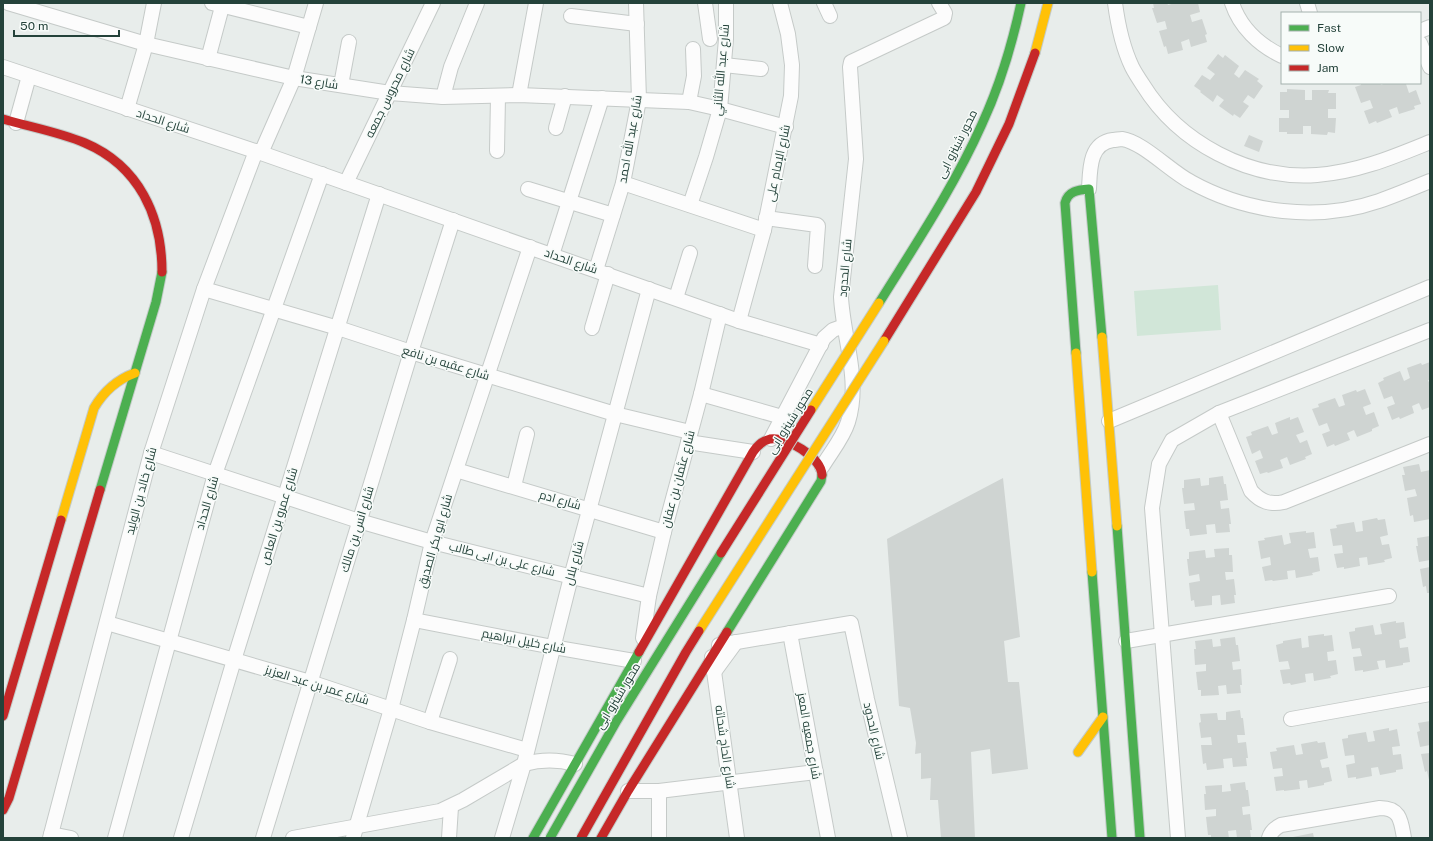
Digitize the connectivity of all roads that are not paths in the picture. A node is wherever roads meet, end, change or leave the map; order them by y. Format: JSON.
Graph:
{"nodes":[{"id":1,"x":8,"y":3,"type":"edge"},
{"id":2,"x":154,"y":3,"type":"edge"},
{"id":3,"x":316,"y":3,"type":"edge"},
{"id":4,"x":433,"y":3,"type":"edge"},
{"id":5,"x":477,"y":3,"type":"edge"},
{"id":6,"x":536,"y":3,"type":"edge"},
{"id":7,"x":706,"y":3,"type":"edge"},
{"id":8,"x":726,"y":3,"type":"edge"},
{"id":9,"x":780,"y":3,"type":"edge"},
{"id":10,"x":824,"y":3,"type":"edge"},
{"id":11,"x":939,"y":3,"type":"edge"},
{"id":12,"x":1021,"y":3,"type":"edge"},
{"id":13,"x":1048,"y":3,"type":"edge"},
{"id":14,"x":1115,"y":3,"type":"edge"},
{"id":15,"x":1232,"y":3,"type":"edge"},
{"id":16,"x":219,"y":4,"type":"edge"},
{"id":17,"x":637,"y":4,"type":"edge"},
{"id":18,"x":571,"y":16,"type":"dead end"},
{"id":19,"x":830,"y":16,"type":"dead end"},
{"id":20,"x":637,"y":24,"type":"junction"},
{"id":21,"x":309,"y":27,"type":"junction"},
{"id":22,"x":710,"y":39,"type":"dead end"},
{"id":23,"x":349,"y":42,"type":"dead end"},
{"id":24,"x":146,"y":44,"type":"junction"},
{"id":25,"x":1421,"y":45,"type":"edge"},
{"id":26,"x":693,"y":49,"type":"dead end"},
{"id":27,"x":1281,"y":56,"type":"edge"},
{"id":28,"x":208,"y":59,"type":"junction"},
{"id":29,"x":724,"y":65,"type":"junction"},
{"id":30,"x":1430,"y":67,"type":"edge"},
{"id":31,"x":3,"y":68,"type":"edge"},
{"id":32,"x":761,"y":69,"type":"dead end"},
{"id":33,"x":29,"y":76,"type":"junction"},
{"id":34,"x":294,"y":78,"type":"junction"},
{"id":35,"x":341,"y":85,"type":"junction"},
{"id":36,"x":390,"y":93,"type":"junction"},
{"id":37,"x":519,"y":95,"type":"junction"},
{"id":38,"x":443,"y":96,"type":"junction"},
{"id":39,"x":498,"y":96,"type":"junction"},
{"id":40,"x":565,"y":96,"type":"junction"},
{"id":41,"x":602,"y":98,"type":"junction"},
{"id":42,"x":639,"y":100,"type":"junction"},
{"id":43,"x":690,"y":102,"type":"junction"},
{"id":44,"x":127,"y":109,"type":"junction"},
{"id":45,"x":720,"y":109,"type":"junction"},
{"id":46,"x":9,"y":124,"type":"edge"},
{"id":47,"x":786,"y":127,"type":"junction"},
{"id":48,"x":556,"y":128,"type":"dead end"},
{"id":49,"x":1430,"y":142,"type":"edge"},
{"id":50,"x":497,"y":151,"type":"dead end"},
{"id":51,"x":259,"y":152,"type":"junction"},
{"id":52,"x":322,"y":174,"type":"junction"},
{"id":53,"x":1430,"y":181,"type":"edge"},
{"id":54,"x":346,"y":183,"type":"junction"},
{"id":55,"x":623,"y":183,"type":"junction"},
{"id":56,"x":528,"y":189,"type":"dead end"},
{"id":57,"x":1089,"y":189,"type":"junction"},
{"id":58,"x":379,"y":194,"type":"junction"},
{"id":59,"x":568,"y":201,"type":"junction"},
{"id":60,"x":690,"y":206,"type":"junction"},
{"id":61,"x":613,"y":214,"type":"junction"},
{"id":62,"x":453,"y":220,"type":"junction"},
{"id":63,"x":765,"y":224,"type":"junction"},
{"id":64,"x":530,"y":247,"type":"junction"},
{"id":65,"x":690,"y":253,"type":"dead end"},
{"id":66,"x":552,"y":255,"type":"junction"},
{"id":67,"x":815,"y":266,"type":"dead end"},
{"id":68,"x":602,"y":272,"type":"junction"},
{"id":69,"x":204,"y":289,"type":"junction"},
{"id":70,"x":649,"y":289,"type":"junction"},
{"id":71,"x":1428,"y":292,"type":"edge"},
{"id":72,"x":676,"y":298,"type":"junction"},
{"id":73,"x":274,"y":309,"type":"junction"},
{"id":74,"x":720,"y":314,"type":"junction"},
{"id":75,"x":739,"y":320,"type":"junction"},
{"id":76,"x":844,"y":326,"type":"junction"},
{"id":77,"x":338,"y":328,"type":"junction"},
{"id":78,"x":592,"y":328,"type":"dead end"},
{"id":79,"x":1430,"y":330,"type":"edge"},
{"id":80,"x":820,"y":345,"type":"junction"},
{"id":81,"x":411,"y":352,"type":"junction"},
{"id":82,"x":135,"y":373,"type":"junction"},
{"id":83,"x":487,"y":375,"type":"junction"},
{"id":84,"x":701,"y":394,"type":"junction"},
{"id":85,"x":1219,"y":413,"type":"junction"},
{"id":86,"x":615,"y":414,"type":"junction"},
{"id":87,"x":782,"y":416,"type":"junction"},
{"id":88,"x":1109,"y":421,"type":"junction"},
{"id":89,"x":527,"y":434,"type":"dead end"},
{"id":90,"x":689,"y":437,"type":"junction"},
{"id":91,"x":771,"y":438,"type":"junction"},
{"id":92,"x":1430,"y":444,"type":"edge"},
{"id":93,"x":753,"y":452,"type":"junction"},
{"id":94,"x":151,"y":453,"type":"junction"},
{"id":95,"x":822,"y":467,"type":"junction"},
{"id":96,"x":456,"y":470,"type":"junction"},
{"id":97,"x":215,"y":474,"type":"junction"},
{"id":98,"x":514,"y":486,"type":"junction"},
{"id":99,"x":285,"y":497,"type":"junction"},
{"id":100,"x":589,"y":509,"type":"junction"},
{"id":101,"x":359,"y":521,"type":"junction"},
{"id":102,"x":664,"y":532,"type":"junction"},
{"id":103,"x":432,"y":542,"type":"junction"},
{"id":104,"x":571,"y":577,"type":"junction"},
{"id":105,"x":649,"y":596,"type":"junction"},
{"id":106,"x":1389,"y":596,"type":"dead end"},
{"id":107,"x":414,"y":620,"type":"junction"},
{"id":108,"x":107,"y":622,"type":"junction"},
{"id":109,"x":790,"y":633,"type":"junction"},
{"id":110,"x":1162,"y":635,"type":"junction"},
{"id":111,"x":169,"y":641,"type":"junction"},
{"id":112,"x":1126,"y":641,"type":"junction"},
{"id":113,"x":736,"y":642,"type":"junction"},
{"id":114,"x":719,"y":645,"type":"junction"},
{"id":115,"x":642,"y":646,"type":"junction"},
{"id":116,"x":553,"y":647,"type":"junction"},
{"id":117,"x":712,"y":657,"type":"junction"},
{"id":118,"x":450,"y":659,"type":"dead end"},
{"id":119,"x":234,"y":660,"type":"junction"},
{"id":120,"x":634,"y":661,"type":"junction"},
{"id":121,"x":714,"y":672,"type":"junction"},
{"id":122,"x":310,"y":682,"type":"junction"},
{"id":123,"x":1430,"y":694,"type":"edge"},
{"id":124,"x":391,"y":709,"type":"junction"},
{"id":125,"x":3,"y":716,"type":"edge"},
{"id":126,"x":1103,"y":717,"type":"junction"},
{"id":127,"x":1291,"y":719,"type":"dead end"},
{"id":128,"x":430,"y":722,"type":"junction"},
{"id":129,"x":527,"y":750,"type":"junction"},
{"id":130,"x":1078,"y":752,"type":"dead end"},
{"id":131,"x":524,"y":764,"type":"junction"},
{"id":132,"x":575,"y":764,"type":"junction"},
{"id":133,"x":816,"y":772,"type":"junction"},
{"id":134,"x":730,"y":782,"type":"junction"},
{"id":135,"x":628,"y":791,"type":"junction"},
{"id":136,"x":659,"y":791,"type":"junction"},
{"id":137,"x":451,"y":807,"type":"junction"},
{"id":138,"x":3,"y":810,"type":"edge"},
{"id":139,"x":354,"y":833,"type":"edge"},
{"id":140,"x":51,"y":836,"type":"edge"},
{"id":141,"x":71,"y":838,"type":"edge"},
{"id":142,"x":116,"y":838,"type":"edge"},
{"id":143,"x":180,"y":838,"type":"edge"},
{"id":144,"x":263,"y":838,"type":"edge"},
{"id":145,"x":293,"y":838,"type":"edge"},
{"id":146,"x":449,"y":838,"type":"edge"},
{"id":147,"x":502,"y":838,"type":"edge"},
{"id":148,"x":533,"y":838,"type":"edge"},
{"id":149,"x":550,"y":838,"type":"edge"},
{"id":150,"x":581,"y":838,"type":"edge"},
{"id":151,"x":601,"y":838,"type":"edge"},
{"id":152,"x":659,"y":838,"type":"edge"},
{"id":153,"x":737,"y":838,"type":"edge"},
{"id":154,"x":828,"y":838,"type":"edge"},
{"id":155,"x":900,"y":838,"type":"edge"},
{"id":156,"x":1112,"y":838,"type":"edge"},
{"id":157,"x":1140,"y":838,"type":"edge"},
{"id":158,"x":1178,"y":838,"type":"edge"},
{"id":159,"x":1269,"y":838,"type":"edge"},
{"id":160,"x":1404,"y":838,"type":"edge"}],
"edges":[{"from":1,"to":24,"type":"street","name":"شارع 13"},
{"from":2,"to":24,"type":"street"},
{"from":3,"to":21,"type":"street","name":"شارع خالد بن الوليد"},
{"from":4,"to":36,"type":"street","name":"شارع محروس جمعه"},
{"from":5,"to":38,"type":"street"},
{"from":6,"to":37,"type":"street"},
{"from":7,"to":22,"type":"street"},
{"from":8,"to":29,"type":"street","name":"شارع عبد الله الثاني"},
{"from":9,"to":47,"type":"street","name":"شارع الإمام على"},
{"from":10,"to":19,"type":"street"},
{"from":11,"to":76,"type":"street","name":"شارع الحدود"},
{"from":12,"to":149,"type":"street","name":"محور شينزو ابى","bridge":true},
{"from":13,"to":150,"type":"street","bridge":true},
{"from":14,"to":49,"type":"street"},
{"from":15,"to":27,"type":"street"},
{"from":16,"to":21,"type":"street"},
{"from":16,"to":28,"type":"street"},
{"from":17,"to":20,"type":"street","name":"شارع عبد الله احمد"},
{"from":18,"to":20,"type":"street"},
{"from":20,"to":42,"type":"street","name":"شارع عبد الله احمد"},
{"from":21,"to":34,"type":"street","name":"شارع خالد بن الوليد"},
{"from":23,"to":35,"type":"street"},
{"from":24,"to":28,"type":"street","name":"شارع 13"},
{"from":24,"to":44,"type":"street"},
{"from":25,"to":30,"type":"street"},
{"from":26,"to":43,"type":"street"},
{"from":28,"to":34,"type":"street","name":"شارع 13"},
{"from":29,"to":32,"type":"street"},
{"from":29,"to":45,"type":"street","name":"شارع عبد الله الثاني"},
{"from":31,"to":33,"type":"street","name":"شارع الحداد"},
{"from":33,"to":44,"type":"street","name":"شارع الحداد"},
{"from":33,"to":46,"type":"street"},
{"from":34,"to":35,"type":"street","name":"شارع 13"},
{"from":34,"to":51,"type":"street","name":"شارع خالد بن الوليد"},
{"from":35,"to":36,"type":"street","name":"شارع 13"},
{"from":36,"to":38,"type":"street","name":"شارع 13"},
{"from":36,"to":54,"type":"street","name":"شارع محروس جمعه"},
{"from":37,"to":39,"type":"street","name":"شارع 13"},
{"from":37,"to":40,"type":"street","name":"شارع 13"},
{"from":38,"to":39,"type":"street","name":"شارع 13"},
{"from":39,"to":50,"type":"street"},
{"from":40,"to":41,"type":"street","name":"شارع 13"},
{"from":40,"to":48,"type":"street"},
{"from":41,"to":42,"type":"street","name":"شارع 13"},
{"from":41,"to":59,"type":"street"},
{"from":42,"to":43,"type":"street","name":"شارع 13"},
{"from":42,"to":55,"type":"street","name":"شارع عبد الله احمد"},
{"from":43,"to":45,"type":"street","name":"شارع 13"},
{"from":44,"to":51,"type":"street","name":"شارع الحداد"},
{"from":45,"to":47,"type":"street","name":"شارع 13"},
{"from":45,"to":60,"type":"street","name":"شارع عبد الله الثاني"},
{"from":46,"to":82,"type":"street"},
{"from":47,"to":63,"type":"street","name":"شارع الإمام على"},
{"from":51,"to":52,"type":"street","name":"شارع الحداد"},
{"from":51,"to":69,"type":"street","name":"شارع خالد بن الوليد"},
{"from":52,"to":54,"type":"street","name":"شارع الحداد"},
{"from":52,"to":73,"type":"street","name":"شارع الحداد"},
{"from":53,"to":57,"type":"street"},
{"from":54,"to":58,"type":"street","name":"شارع الحداد"},
{"from":55,"to":60,"type":"street"},
{"from":55,"to":61,"type":"street","name":"شارع عبد الله احمد"},
{"from":56,"to":59,"type":"street"},
{"from":57,"to":88,"type":"street"},
{"from":57,"to":126,"type":"street"},
{"from":58,"to":62,"type":"street","name":"شارع الحداد"},
{"from":58,"to":77,"type":"street","name":"شارع عمرو بن العاص"},
{"from":59,"to":61,"type":"street"},
{"from":59,"to":66,"type":"street"},
{"from":60,"to":63,"type":"street"},
{"from":61,"to":68,"type":"street","name":"شارع عبد الله احمد"},
{"from":62,"to":64,"type":"street","name":"شارع الحداد"},
{"from":62,"to":81,"type":"street","name":"شارع انس بن مالك"},
{"from":63,"to":67,"type":"street"},
{"from":63,"to":75,"type":"street","name":"شارع الإمام على"},
{"from":64,"to":66,"type":"street","name":"شارع الحداد"},
{"from":64,"to":83,"type":"street","name":"شارع ابو بكر الصديق"},
{"from":65,"to":72,"type":"street"},
{"from":66,"to":68,"type":"street","name":"شارع الحداد"},
{"from":68,"to":70,"type":"street","name":"شارع الحداد"},
{"from":68,"to":78,"type":"street","name":"شارع عبد الله احمد"},
{"from":69,"to":73,"type":"street","name":"شارع عقبه بن نافع"},
{"from":69,"to":94,"type":"street","name":"شارع خالد بن الوليد"},
{"from":70,"to":72,"type":"street","name":"شارع الحداد"},
{"from":70,"to":86,"type":"street","name":"شارع بلال"},
{"from":71,"to":88,"type":"street"},
{"from":72,"to":74,"type":"street","name":"شارع الحداد"},
{"from":73,"to":77,"type":"street","name":"شارع عقبه بن نافع"},
{"from":73,"to":97,"type":"street","name":"شارع الحداد"},
{"from":74,"to":75,"type":"street","name":"شارع الحداد"},
{"from":74,"to":84,"type":"street","name":"شارع عثمان بن عفان"},
{"from":75,"to":80,"type":"street","name":"شارع الحداد"},
{"from":76,"to":80,"type":"street"},
{"from":76,"to":95,"type":"street","name":"شارع الحدود"},
{"from":77,"to":81,"type":"street","name":"شارع عقبه بن نافع"},
{"from":77,"to":99,"type":"street","name":"شارع عمرو بن العاص"},
{"from":79,"to":85,"type":"street"},
{"from":80,"to":87,"type":"street"},
{"from":81,"to":83,"type":"street","name":"شارع عقبه بن نافع"},
{"from":81,"to":101,"type":"street","name":"شارع انس بن مالك"},
{"from":82,"to":125,"type":"street"},
{"from":82,"to":138,"type":"street"},
{"from":83,"to":86,"type":"street","name":"شارع عقبه بن نافع"},
{"from":83,"to":96,"type":"street","name":"شارع ابو بكر الصديق"},
{"from":84,"to":87,"type":"street"},
{"from":84,"to":90,"type":"street","name":"شارع عثمان بن عفان"},
{"from":85,"to":92,"type":"street"},
{"from":85,"to":110,"type":"street"},
{"from":86,"to":90,"type":"street","name":"شارع عقبه بن نافع"},
{"from":86,"to":100,"type":"street","name":"شارع بلال"},
{"from":87,"to":91,"type":"street"},
{"from":88,"to":112,"type":"street"},
{"from":89,"to":98,"type":"street"},
{"from":90,"to":93,"type":"street","name":"شارع عقبه بن نافع"},
{"from":90,"to":102,"type":"street","name":"شارع عثمان بن عفان"},
{"from":91,"to":93,"type":"street"},
{"from":91,"to":95,"type":"street"},
{"from":93,"to":115,"type":"street"},
{"from":94,"to":97,"type":"street","name":"شارع على بن ابى طالب"},
{"from":94,"to":108,"type":"street","name":"شارع خالد بن الوليد"},
{"from":95,"to":114,"type":"street"},
{"from":96,"to":98,"type":"street","name":"شارع ادم"},
{"from":96,"to":103,"type":"street","name":"شارع ابو بكر الصديق"},
{"from":97,"to":99,"type":"street","name":"شارع على بن ابى طالب"},
{"from":97,"to":111,"type":"street","name":"شارع الحداد"},
{"from":98,"to":100,"type":"street","name":"شارع ادم"},
{"from":99,"to":101,"type":"street","name":"شارع على بن ابى طالب"},
{"from":99,"to":119,"type":"street","name":"شارع عمرو بن العاص"},
{"from":100,"to":102,"type":"street","name":"شارع ادم"},
{"from":100,"to":104,"type":"street","name":"شارع بلال"},
{"from":101,"to":103,"type":"street","name":"شارع على بن ابى طالب"},
{"from":101,"to":122,"type":"street","name":"شارع انس بن مالك"},
{"from":102,"to":105,"type":"street","name":"شارع عثمان بن عفان"},
{"from":103,"to":104,"type":"street","name":"شارع على بن ابى طالب"},
{"from":103,"to":107,"type":"street","name":"شارع ابو بكر الصديق"},
{"from":104,"to":105,"type":"street","name":"شارع على بن ابى طالب"},
{"from":104,"to":116,"type":"street","name":"شارع بلال"},
{"from":105,"to":115,"type":"street","name":"شارع عثمان بن عفان"},
{"from":106,"to":110,"type":"street"},
{"from":107,"to":116,"type":"street","name":"شارع خليل ابراهيم"},
{"from":107,"to":124,"type":"street","name":"شارع ابو بكر الصديق"},
{"from":108,"to":111,"type":"street","name":"شارع عمر بن عبد العزيز"},
{"from":108,"to":140,"type":"street","name":"شارع خالد بن الوليد"},
{"from":109,"to":113,"type":"street"},
{"from":109,"to":133,"type":"street","name":"شارع جمعيه المعز"},
{"from":109,"to":155,"type":"street","name":"شارع الحدود"},
{"from":110,"to":112,"type":"street"},
{"from":110,"to":158,"type":"street"},
{"from":111,"to":119,"type":"street","name":"شارع عمر بن عبد العزيز"},
{"from":111,"to":142,"type":"street","name":"شارع الحداد"},
{"from":112,"to":157,"type":"street"},
{"from":113,"to":114,"type":"street"},
{"from":113,"to":121,"type":"street"},
{"from":114,"to":117,"type":"street"},
{"from":115,"to":120,"type":"street"},
{"from":116,"to":120,"type":"street","name":"شارع خليل ابراهيم"},
{"from":116,"to":129,"type":"street","name":"شارع بلال"},
{"from":117,"to":121,"type":"street","name":"شارع الحاج شحاته"},
{"from":117,"to":135,"type":"street"},
{"from":118,"to":128,"type":"street"},
{"from":119,"to":122,"type":"street","name":"شارع عمر بن عبد العزيز"},
{"from":119,"to":143,"type":"street","name":"شارع عمرو بن العاص"},
{"from":120,"to":132,"type":"street"},
{"from":121,"to":134,"type":"street","name":"شارع الحاج شحاته"},
{"from":122,"to":124,"type":"street","name":"شارع عمر بن عبد العزيز"},
{"from":122,"to":144,"type":"street","name":"شارع انس بن مالك"},
{"from":123,"to":127,"type":"street"},
{"from":124,"to":128,"type":"street","name":"شارع عمر بن عبد العزيز"},
{"from":124,"to":139,"type":"street","name":"شارع ابو بكر الصديق"},
{"from":126,"to":130,"type":"street"},
{"from":126,"to":156,"type":"street"},
{"from":128,"to":129,"type":"street","name":"شارع عمر بن عبد العزيز"},
{"from":129,"to":131,"type":"street","name":"شارع بلال"},
{"from":131,"to":132,"type":"street"},
{"from":131,"to":137,"type":"street"},
{"from":131,"to":147,"type":"street","name":"شارع بلال"},
{"from":132,"to":148,"type":"street"},
{"from":133,"to":134,"type":"street"},
{"from":133,"to":154,"type":"street","name":"شارع جمعيه المعز"},
{"from":134,"to":136,"type":"street"},
{"from":134,"to":153,"type":"street","name":"شارع الحاج شحاته"},
{"from":135,"to":136,"type":"street"},
{"from":135,"to":151,"type":"street"},
{"from":136,"to":152,"type":"street"},
{"from":137,"to":139,"type":"street"},
{"from":137,"to":146,"type":"street"},
{"from":139,"to":145,"type":"street"},
{"from":140,"to":141,"type":"street"},
{"from":159,"to":160,"type":"street"}]}
